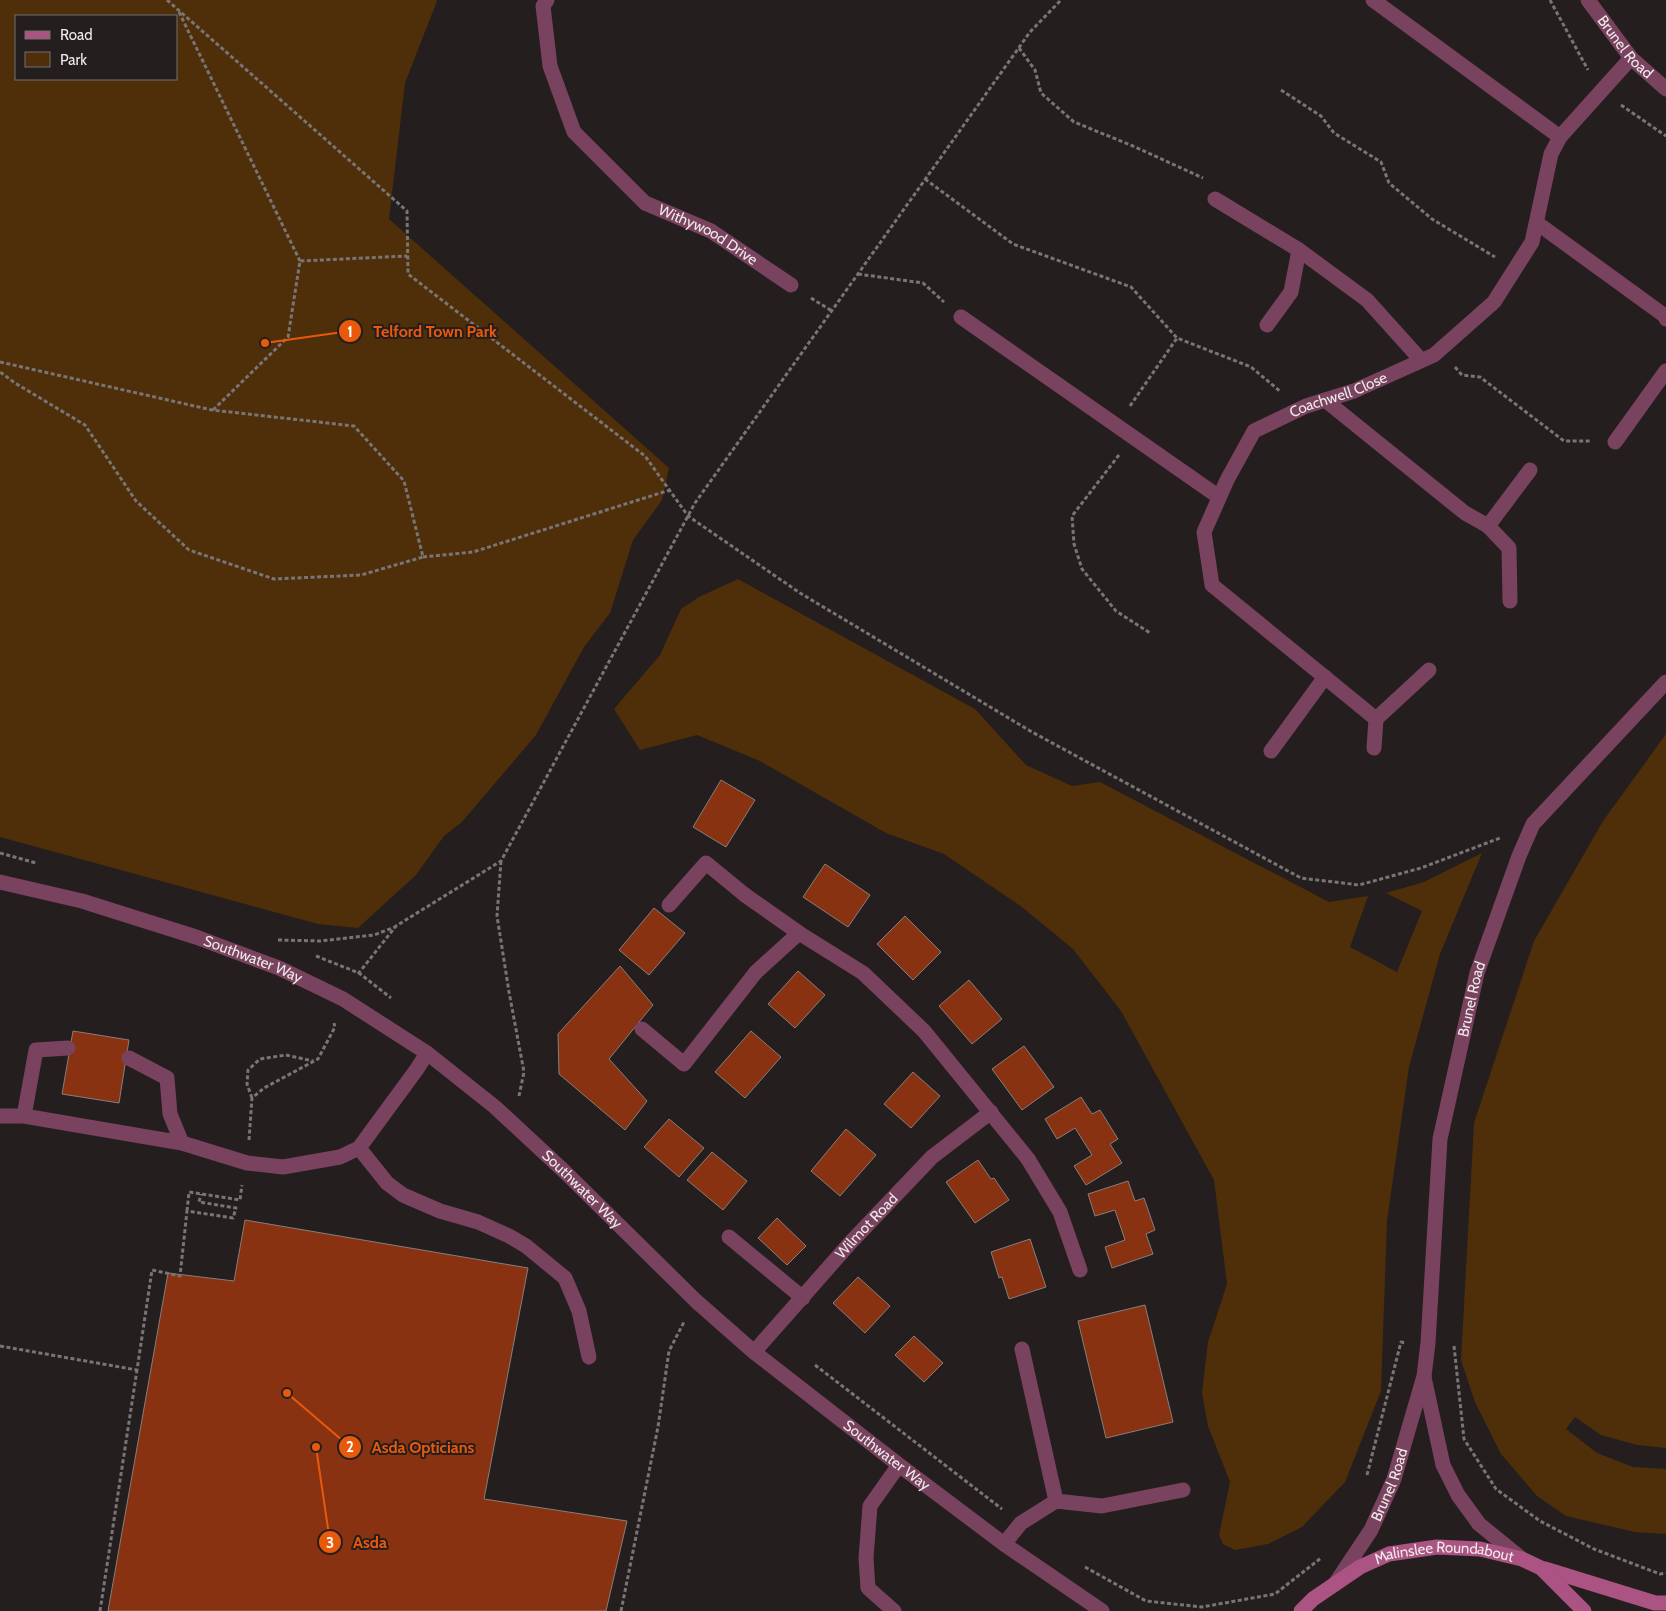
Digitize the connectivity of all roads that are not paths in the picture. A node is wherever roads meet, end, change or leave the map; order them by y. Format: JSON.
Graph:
{"nodes":[{"id":1,"x":547,"y":0,"type":"edge"},
{"id":2,"x":1372,"y":0,"type":"edge"},
{"id":3,"x":1588,"y":0,"type":"edge"},
{"id":4,"x":1631,"y":58,"type":"junction"},
{"id":5,"x":1666,"y":89,"type":"edge"},
{"id":6,"x":1560,"y":137,"type":"junction"},
{"id":7,"x":1219,"y":201,"type":"road end"},
{"id":8,"x":1536,"y":223,"type":"junction"},
{"id":9,"x":1298,"y":250,"type":"junction"},
{"id":10,"x":791,"y":286,"type":"dead end"},
{"id":11,"x":961,"y":317,"type":"road end"},
{"id":12,"x":1666,"y":320,"type":"edge"},
{"id":13,"x":1267,"y":325,"type":"dead end"},
{"id":14,"x":1421,"y":360,"type":"junction"},
{"id":15,"x":1666,"y":371,"type":"edge"},
{"id":16,"x":1325,"y":400,"type":"junction"},
{"id":17,"x":1615,"y":442,"type":"road end"},
{"id":18,"x":1530,"y":470,"type":"dead end"},
{"id":19,"x":1220,"y":497,"type":"junction"},
{"id":20,"x":1488,"y":526,"type":"junction"},
{"id":21,"x":1510,"y":601,"type":"dead end"},
{"id":22,"x":1429,"y":670,"type":"dead end"},
{"id":23,"x":1325,"y":677,"type":"junction"},
{"id":24,"x":1666,"y":682,"type":"edge"},
{"id":25,"x":1376,"y":718,"type":"junction"},
{"id":26,"x":1374,"y":748,"type":"dead end"},
{"id":27,"x":1271,"y":751,"type":"dead end"},
{"id":28,"x":0,"y":882,"type":"edge"},
{"id":29,"x":670,"y":905,"type":"dead end"},
{"id":30,"x":799,"y":933,"type":"junction"},
{"id":31,"x":642,"y":1030,"type":"dead end"},
{"id":32,"x":68,"y":1048,"type":"dead end"},
{"id":33,"x":426,"y":1053,"type":"junction"},
{"id":34,"x":129,"y":1058,"type":"dead end"},
{"id":35,"x":991,"y":1112,"type":"junction"},
{"id":36,"x":0,"y":1116,"type":"edge"},
{"id":37,"x":24,"y":1116,"type":"junction"},
{"id":38,"x":182,"y":1143,"type":"junction"},
{"id":39,"x":358,"y":1148,"type":"junction"},
{"id":40,"x":729,"y":1236,"type":"dead end"},
{"id":41,"x":1080,"y":1270,"type":"dead end"},
{"id":42,"x":803,"y":1298,"type":"junction"},
{"id":43,"x":1022,"y":1348,"type":"dead end"},
{"id":44,"x":754,"y":1352,"type":"junction"},
{"id":45,"x":589,"y":1357,"type":"dead end"},
{"id":46,"x":1424,"y":1376,"type":"junction"},
{"id":47,"x":899,"y":1466,"type":"junction"},
{"id":48,"x":1183,"y":1490,"type":"dead end"},
{"id":49,"x":1056,"y":1501,"type":"junction"},
{"id":50,"x":1004,"y":1544,"type":"junction"},
{"id":51,"x":1522,"y":1560,"type":"junction"},
{"id":52,"x":1541,"y":1568,"type":"junction"},
{"id":53,"x":1335,"y":1584,"type":"junction"},
{"id":54,"x":1666,"y":1603,"type":"edge"},
{"id":55,"x":894,"y":1611,"type":"edge"},
{"id":56,"x":1102,"y":1611,"type":"edge"},
{"id":57,"x":1301,"y":1611,"type":"edge"},
{"id":58,"x":1584,"y":1611,"type":"edge"}],
"edges":[{"from":1,"to":10,"type":"street","name":"Withywood Drive"},
{"from":2,"to":6,"type":"street"},
{"from":3,"to":4,"type":"street","name":"Brunel Road"},
{"from":4,"to":5,"type":"street","name":"Brunel Road"},
{"from":4,"to":6,"type":"street","name":"Coachwell Close"},
{"from":6,"to":8,"type":"street","name":"Coachwell Close"},
{"from":7,"to":9,"type":"street"},
{"from":8,"to":12,"type":"street"},
{"from":8,"to":14,"type":"street","name":"Coachwell Close"},
{"from":9,"to":13,"type":"street"},
{"from":9,"to":14,"type":"street"},
{"from":11,"to":19,"type":"street"},
{"from":14,"to":16,"type":"street","name":"Coachwell Close"},
{"from":15,"to":17,"type":"street"},
{"from":16,"to":19,"type":"street","name":"Coachwell Close"},
{"from":16,"to":20,"type":"street"},
{"from":18,"to":20,"type":"street"},
{"from":19,"to":23,"type":"street","name":"Coachwell Close"},
{"from":20,"to":21,"type":"street"},
{"from":22,"to":25,"type":"street"},
{"from":23,"to":25,"type":"street","name":"Coachwell Close"},
{"from":23,"to":27,"type":"street"},
{"from":24,"to":46,"type":"street","name":"Brunel Road"},
{"from":25,"to":26,"type":"street"},
{"from":28,"to":33,"type":"street","name":"Southwater Way"},
{"from":29,"to":30,"type":"street"},
{"from":30,"to":31,"type":"street"},
{"from":30,"to":35,"type":"street"},
{"from":32,"to":37,"type":"street"},
{"from":33,"to":39,"type":"street"},
{"from":33,"to":44,"type":"street","name":"Southwater Way"},
{"from":34,"to":38,"type":"street"},
{"from":35,"to":41,"type":"street"},
{"from":35,"to":42,"type":"street","name":"Wilmot Road"},
{"from":36,"to":37,"type":"street"},
{"from":37,"to":38,"type":"street"},
{"from":38,"to":39,"type":"street"},
{"from":39,"to":45,"type":"street"},
{"from":40,"to":42,"type":"street"},
{"from":42,"to":44,"type":"street","name":"Wilmot Road"},
{"from":43,"to":49,"type":"street"},
{"from":44,"to":47,"type":"street","name":"Southwater Way"},
{"from":46,"to":51,"type":"street","name":"Brunel Road"},
{"from":46,"to":53,"type":"street","name":"Brunel Road"},
{"from":47,"to":50,"type":"street","name":"Southwater Way"},
{"from":47,"to":55,"type":"street"},
{"from":48,"to":49,"type":"street"},
{"from":49,"to":50,"type":"street"},
{"from":50,"to":56,"type":"street","name":"Southwater Way"},
{"from":51,"to":52,"type":"main road","name":"Malinslee Roundabout"},
{"from":51,"to":53,"type":"main road","name":"Malinslee Roundabout"},
{"from":52,"to":54,"type":"main road"},
{"from":52,"to":58,"type":"main road","name":"Malinslee Roundabout"},
{"from":53,"to":57,"type":"main road","name":"Malinslee Roundabout"}]}
